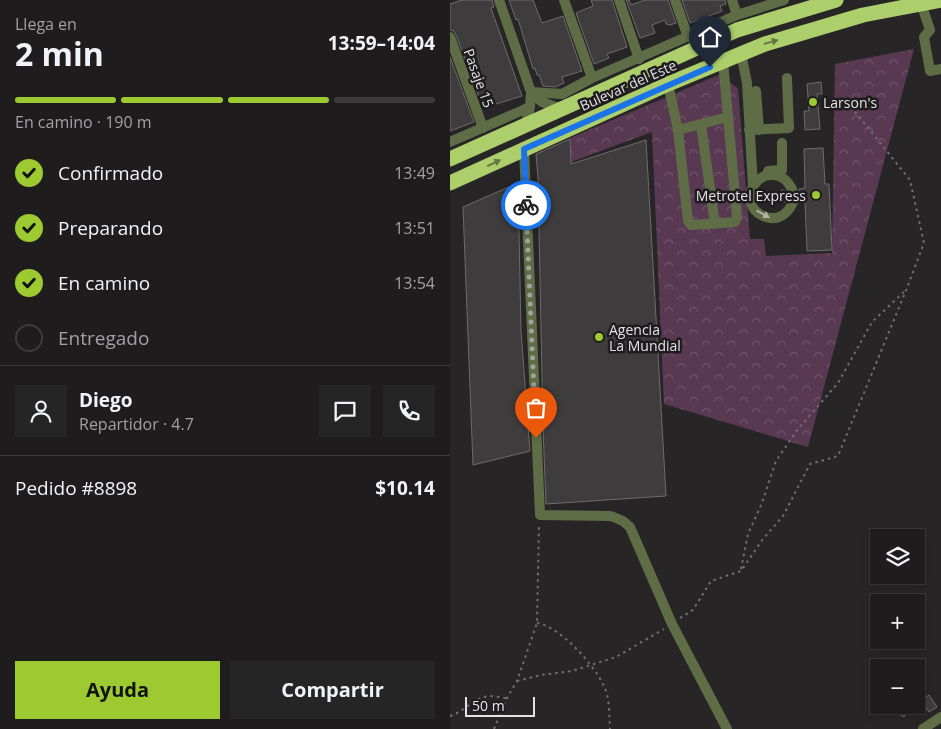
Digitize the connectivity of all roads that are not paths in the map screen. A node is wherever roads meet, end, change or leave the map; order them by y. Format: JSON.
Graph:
{"nodes":[{"id":1,"x":499,"y":0,"type":"edge"},
{"id":2,"x":564,"y":0,"type":"edge"},
{"id":3,"x":619,"y":0,"type":"edge"},
{"id":4,"x":675,"y":0,"type":"edge"},
{"id":5,"x":732,"y":0,"type":"edge"},
{"id":6,"x":784,"y":0,"type":"edge"},
{"id":7,"x":836,"y":0,"type":"edge"},
{"id":8,"x":941,"y":0,"type":"edge"},
{"id":9,"x":921,"y":3,"type":"junction"},
{"id":10,"x":737,"y":15,"type":"junction"},
{"id":11,"x":930,"y":30,"type":"junction"},
{"id":12,"x":941,"y":30,"type":"edge"},
{"id":13,"x":688,"y":37,"type":"junction"},
{"id":14,"x":450,"y":38,"type":"edge"},
{"id":15,"x":742,"y":53,"type":"junction"},
{"id":16,"x":639,"y":59,"type":"junction"},
{"id":17,"x":723,"y":61,"type":"junction"},
{"id":18,"x":941,"y":69,"type":"edge"},
{"id":19,"x":592,"y":78,"type":"junction"},
{"id":20,"x":787,"y":78,"type":"dead end"},
{"id":21,"x":668,"y":84,"type":"junction"},
{"id":22,"x":756,"y":91,"type":"dead end"},
{"id":23,"x":531,"y":92,"type":"junction"},
{"id":24,"x":530,"y":107,"type":"junction"},
{"id":25,"x":560,"y":109,"type":"junction"},
{"id":26,"x":728,"y":117,"type":"junction"},
{"id":27,"x":526,"y":124,"type":"junction"},
{"id":28,"x":701,"y":125,"type":"junction"},
{"id":29,"x":483,"y":128,"type":"junction"},
{"id":30,"x":678,"y":130,"type":"junction"},
{"id":31,"x":754,"y":130,"type":"junction"},
{"id":32,"x":450,"y":142,"type":"edge"},
{"id":33,"x":782,"y":143,"type":"dead end"},
{"id":34,"x":524,"y":149,"type":"junction"},
{"id":35,"x":450,"y":159,"type":"edge"},
{"id":36,"x":752,"y":172,"type":"junction"},
{"id":37,"x":450,"y":183,"type":"edge"},
{"id":38,"x":753,"y":186,"type":"junction"},
{"id":39,"x":792,"y":189,"type":"dead end"},
{"id":40,"x":793,"y":202,"type":"dead end"},
{"id":41,"x":715,"y":224,"type":"junction"},
{"id":42,"x":941,"y":717,"type":"edge"},
{"id":43,"x":727,"y":729,"type":"edge"},
{"id":44,"x":923,"y":729,"type":"edge"}],
"edges":[{"from":1,"to":23,"type":"street"},
{"from":2,"to":19,"type":"street"},
{"from":3,"to":16,"type":"street"},
{"from":4,"to":13,"type":"street"},
{"from":5,"to":10,"type":"street"},
{"from":6,"to":10,"type":"street"},
{"from":7,"to":25,"type":"highway","name":"Bulevar del Este"},
{"from":8,"to":9,"type":"highway","name":"Bulevar del Este"},
{"from":9,"to":11,"type":"street"},
{"from":15,"to":9,"type":"highway","name":"Bulevar del Este","one_way":true},
{"from":10,"to":13,"type":"street"},
{"from":11,"to":12,"type":"street"},
{"from":11,"to":18,"type":"street"},
{"from":13,"to":16,"type":"street"},
{"from":14,"to":29,"type":"street","name":"Pasaje 15"},
{"from":15,"to":17,"type":"highway","name":"Bulevar del Este"},
{"from":15,"to":31,"type":"street"},
{"from":16,"to":19,"type":"street"},
{"from":17,"to":21,"type":"highway","name":"Bulevar del Este"},
{"from":17,"to":26,"type":"street"},
{"from":19,"to":23,"type":"street"},
{"from":20,"to":31,"type":"street"},
{"from":21,"to":30,"type":"street"},
{"from":21,"to":34,"type":"highway","name":"Bulevar del Este"},
{"from":22,"to":31,"type":"street"},
{"from":23,"to":24,"type":"street"},
{"from":23,"to":25,"type":"street"},
{"from":24,"to":27,"type":"street"},
{"from":24,"to":29,"type":"street"},
{"from":25,"to":27,"type":"highway","name":"Bulevar del Este"},
{"from":26,"to":28,"type":"street"},
{"from":26,"to":41,"type":"street"},
{"from":27,"to":35,"type":"highway","name":"Bulevar del Este"},
{"from":28,"to":30,"type":"street"},
{"from":28,"to":41,"type":"street"},
{"from":29,"to":32,"type":"street"},
{"from":30,"to":41,"type":"street"},
{"from":31,"to":36,"type":"street"},
{"from":33,"to":36,"type":"street"},
{"from":37,"to":34,"type":"highway","name":"Bulevar del Este","one_way":true},
{"from":34,"to":43,"type":"street"},
{"from":36,"to":38,"type":"street"},
{"from":38,"to":39,"type":"street"},
{"from":38,"to":40,"type":"street","one_way":true},
{"from":42,"to":44,"type":"street"}]}
